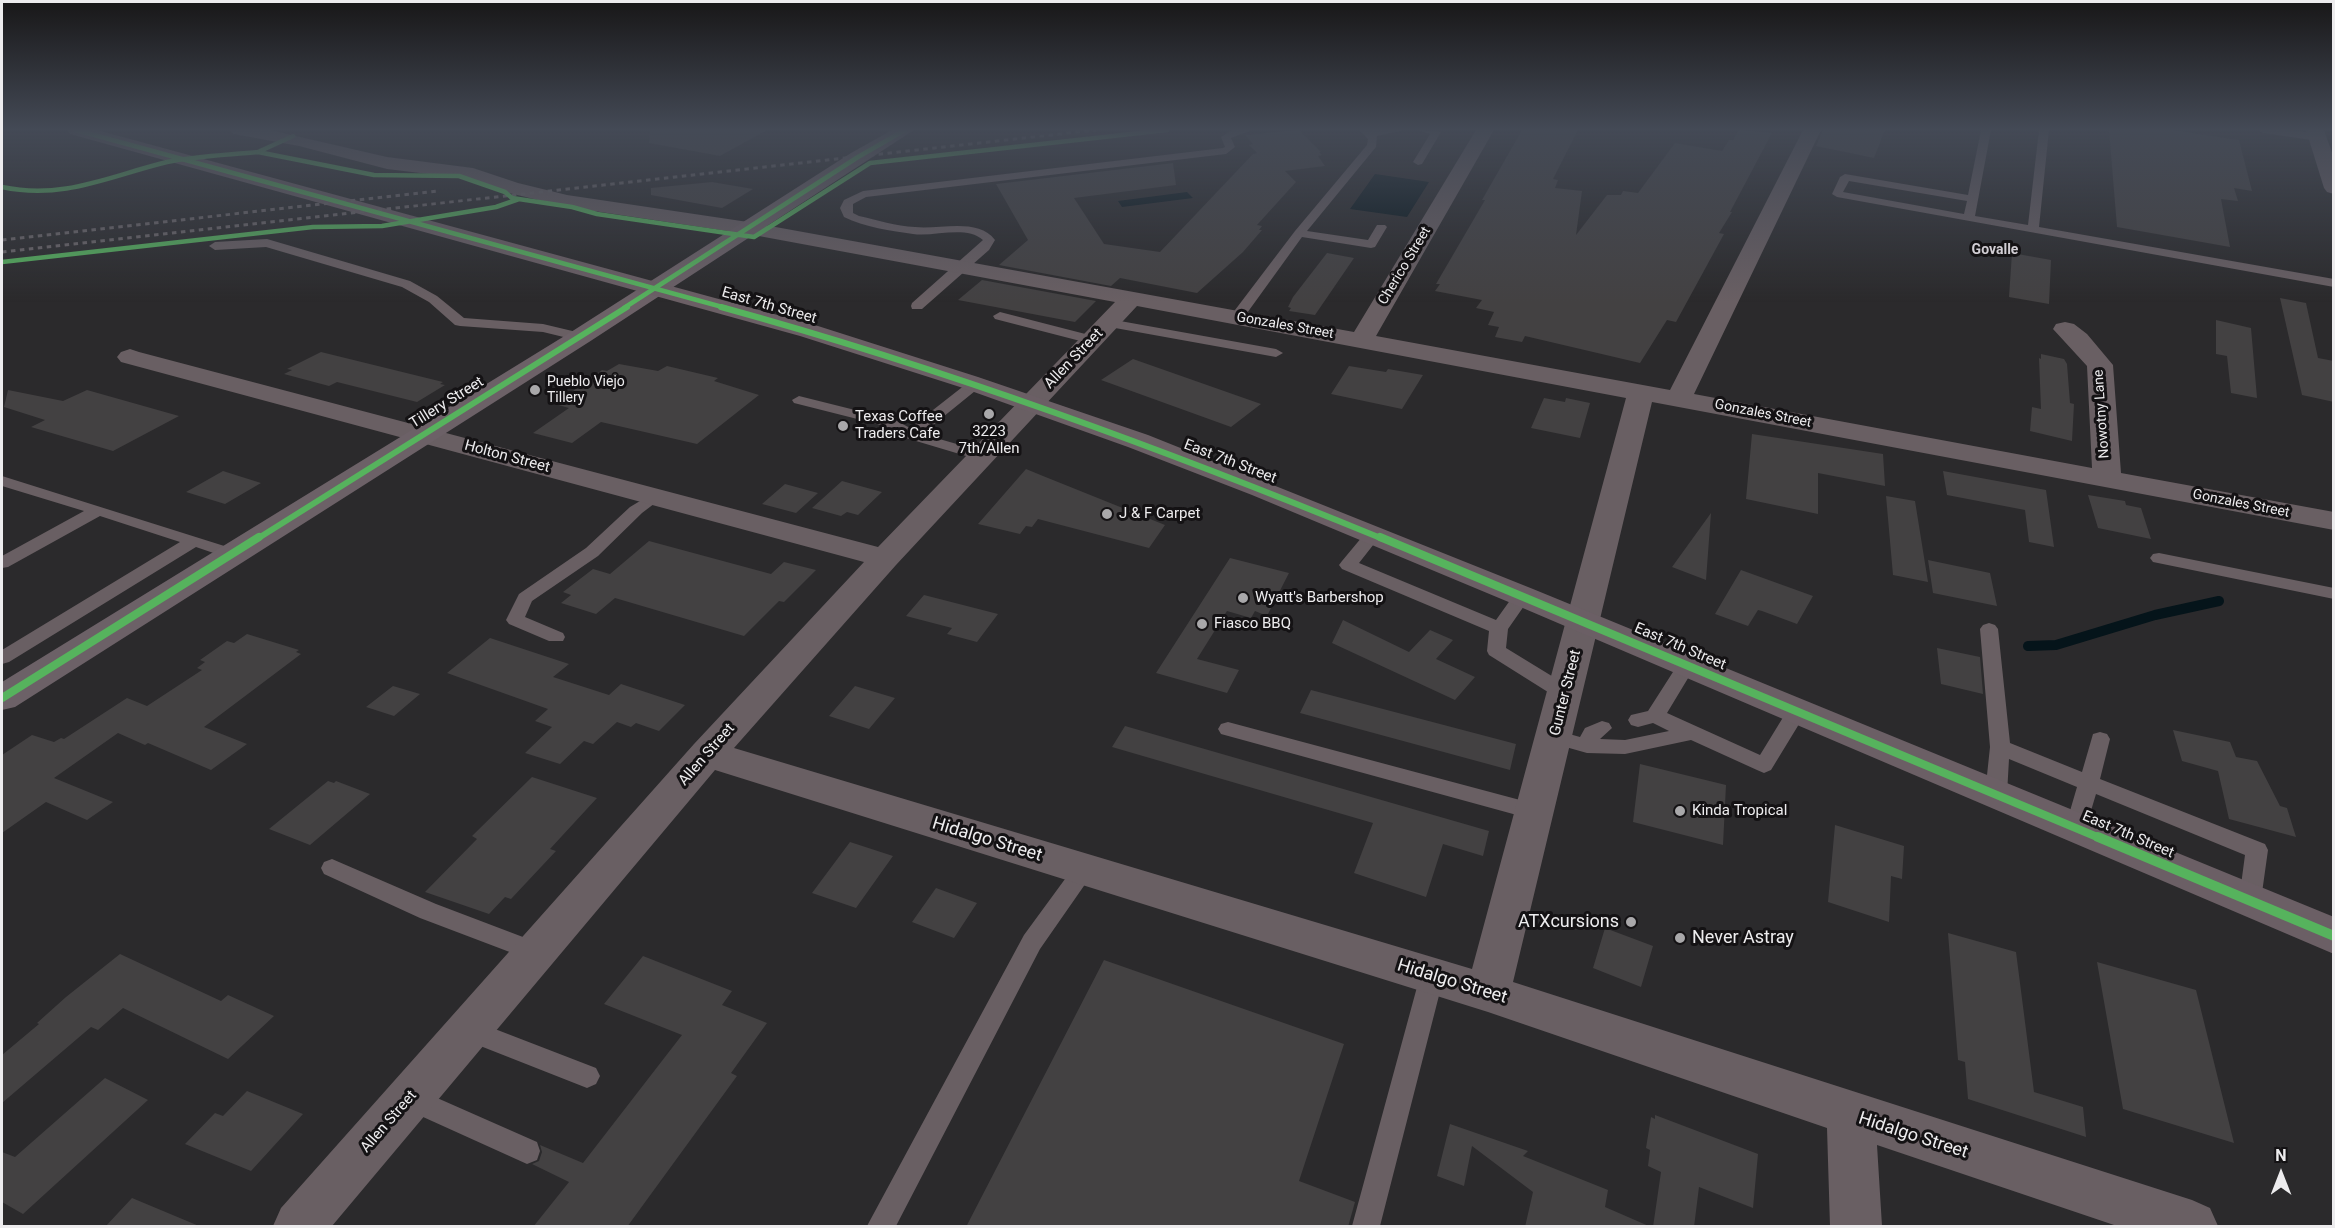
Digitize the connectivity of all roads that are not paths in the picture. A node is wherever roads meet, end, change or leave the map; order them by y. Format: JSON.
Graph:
{"nodes":[{"id":1,"x":287,"y":187,"type":"edge"},
{"id":2,"x":510,"y":187,"type":"edge"},
{"id":3,"x":811,"y":187,"type":"edge"},
{"id":4,"x":920,"y":187,"type":"edge"},
{"id":5,"x":1337,"y":187,"type":"edge"},
{"id":6,"x":1451,"y":187,"type":"edge"},
{"id":7,"x":1784,"y":187,"type":"edge"},
{"id":8,"x":1840,"y":187,"type":"edge"},
{"id":9,"x":1905,"y":187,"type":"edge"},
{"id":10,"x":1975,"y":187,"type":"edge"},
{"id":11,"x":2038,"y":187,"type":"edge"},
{"id":12,"x":1973,"y":199,"type":"junction"},
{"id":13,"x":1969,"y":218,"type":"junction"},
{"id":14,"x":1381,"y":227,"type":"dead end"},
{"id":15,"x":748,"y":228,"type":"junction"},
{"id":16,"x":2033,"y":230,"type":"junction"},
{"id":17,"x":1299,"y":233,"type":"junction"},
{"id":18,"x":215,"y":246,"type":"dead end"},
{"id":19,"x":963,"y":267,"type":"junction"},
{"id":20,"x":2334,"y":283,"type":"edge"},
{"id":21,"x":917,"y":306,"type":"dead end"},
{"id":22,"x":1000,"y":316,"type":"dead end"},
{"id":23,"x":1238,"y":317,"type":"junction"},
{"id":24,"x":1111,"y":320,"type":"junction"},
{"id":25,"x":2065,"y":329,"type":"dead end"},
{"id":26,"x":580,"y":336,"type":"junction"},
{"id":27,"x":1361,"y":340,"type":"junction"},
{"id":28,"x":1276,"y":353,"type":"dead end"},
{"id":29,"x":130,"y":357,"type":"dead end"},
{"id":30,"x":975,"y":384,"type":"junction"},
{"id":31,"x":1641,"y":392,"type":"junction"},
{"id":32,"x":1679,"y":398,"type":"junction"},
{"id":33,"x":799,"y":400,"type":"dead end"},
{"id":34,"x":1031,"y":403,"type":"junction"},
{"id":35,"x":422,"y":434,"type":"junction"},
{"id":36,"x":911,"y":435,"type":"junction"},
{"id":37,"x":983,"y":456,"type":"junction"},
{"id":38,"x":2107,"y":478,"type":"junction"},
{"id":39,"x":2,"y":481,"type":"edge"},
{"id":40,"x":655,"y":496,"type":"junction"},
{"id":41,"x":98,"y":510,"type":"junction"},
{"id":42,"x":2334,"y":521,"type":"edge"},
{"id":43,"x":1373,"y":535,"type":"junction"},
{"id":44,"x":194,"y":541,"type":"junction"},
{"id":45,"x":231,"y":555,"type":"junction"},
{"id":46,"x":885,"y":558,"type":"junction"},
{"id":47,"x":2159,"y":558,"type":"dead end"},
{"id":48,"x":2,"y":564,"type":"edge"},
{"id":49,"x":2334,"y":594,"type":"edge"},
{"id":50,"x":1522,"y":596,"type":"junction"},
{"id":51,"x":1584,"y":622,"type":"junction"},
{"id":52,"x":1499,"y":628,"type":"junction"},
{"id":53,"x":1989,"y":629,"type":"dead end"},
{"id":54,"x":556,"y":637,"type":"dead end"},
{"id":55,"x":2,"y":658,"type":"edge"},
{"id":56,"x":1687,"y":665,"type":"junction"},
{"id":57,"x":1566,"y":694,"type":"junction"},
{"id":58,"x":2,"y":698,"type":"edge"},
{"id":59,"x":1797,"y":711,"type":"junction"},
{"id":60,"x":1602,"y":728,"type":"dead end"},
{"id":61,"x":1228,"y":729,"type":"dead end"},
{"id":62,"x":1692,"y":733,"type":"junction"},
{"id":63,"x":2100,"y":739,"type":"dead end"},
{"id":64,"x":1571,"y":741,"type":"junction"},
{"id":65,"x":2000,"y":747,"type":"junction"},
{"id":66,"x":707,"y":754,"type":"junction"},
{"id":67,"x":2089,"y":783,"type":"junction"},
{"id":68,"x":1996,"y":794,"type":"junction"},
{"id":69,"x":1535,"y":812,"type":"junction"},
{"id":70,"x":2076,"y":828,"type":"junction"},
{"id":71,"x":333,"y":868,"type":"dead end"},
{"id":72,"x":1084,"y":870,"type":"junction"},
{"id":73,"x":2250,"y":900,"type":"junction"},
{"id":74,"x":2334,"y":936,"type":"edge"},
{"id":75,"x":536,"y":952,"type":"junction"},
{"id":76,"x":1432,"y":976,"type":"junction"},
{"id":77,"x":1488,"y":993,"type":"junction"},
{"id":78,"x":469,"y":1030,"type":"junction"},
{"id":79,"x":587,"y":1076,"type":"dead end"},
{"id":80,"x":410,"y":1098,"type":"junction"},
{"id":81,"x":1851,"y":1115,"type":"junction"},
{"id":82,"x":527,"y":1151,"type":"dead end"},
{"id":83,"x":299,"y":1227,"type":"edge"},
{"id":84,"x":881,"y":1227,"type":"edge"},
{"id":85,"x":1366,"y":1227,"type":"edge"},
{"id":86,"x":1856,"y":1227,"type":"edge"},
{"id":87,"x":2192,"y":1227,"type":"edge"}],
"edges":[{"from":1,"to":30,"type":"main road","name":"East 7th Street"},
{"from":2,"to":15,"type":"street","name":"Gonzales Street"},
{"from":3,"to":15,"type":"street","name":"Tillery Street"},
{"from":4,"to":19,"type":"lane"},
{"from":5,"to":17,"type":"lane"},
{"from":6,"to":27,"type":"street","name":"Cherico Street"},
{"from":7,"to":32,"type":"street"},
{"from":8,"to":13,"type":"lane"},
{"from":9,"to":12,"type":"lane"},
{"from":10,"to":12,"type":"lane"},
{"from":11,"to":16,"type":"lane"},
{"from":12,"to":13,"type":"lane"},
{"from":13,"to":16,"type":"lane"},
{"from":14,"to":17,"type":"lane"},
{"from":15,"to":19,"type":"street","name":"Gonzales Street"},
{"from":15,"to":26,"type":"street","name":"Tillery Street"},
{"from":16,"to":20,"type":"lane"},
{"from":17,"to":23,"type":"lane"},
{"from":18,"to":26,"type":"lane"},
{"from":19,"to":21,"type":"lane"},
{"from":19,"to":24,"type":"street","name":"Gonzales Street"},
{"from":22,"to":24,"type":"lane"},
{"from":23,"to":24,"type":"street","name":"Gonzales Street"},
{"from":23,"to":27,"type":"street","name":"Gonzales Street"},
{"from":24,"to":28,"type":"lane"},
{"from":24,"to":34,"type":"street","name":"Allen Street"},
{"from":25,"to":38,"type":"street","name":"Nowotny Lane"},
{"from":26,"to":35,"type":"street","name":"Tillery Street"},
{"from":27,"to":31,"type":"street","name":"Gonzales Street"},
{"from":29,"to":35,"type":"street","name":"Holton Street"},
{"from":30,"to":34,"type":"main road","name":"East 7th Street"},
{"from":30,"to":36,"type":"lane"},
{"from":31,"to":32,"type":"street","name":"Gonzales Street"},
{"from":31,"to":51,"type":"street","name":"Gunter Street"},
{"from":32,"to":38,"type":"street","name":"Gonzales Street"},
{"from":33,"to":36,"type":"lane"},
{"from":34,"to":37,"type":"street","name":"Allen Street"},
{"from":34,"to":43,"type":"main road","name":"East 7th Street"},
{"from":35,"to":40,"type":"street","name":"Holton Street"},
{"from":35,"to":45,"type":"street","name":"Tillery Street"},
{"from":36,"to":37,"type":"lane"},
{"from":37,"to":46,"type":"street","name":"Allen Street"},
{"from":38,"to":42,"type":"street","name":"Gonzales Street"},
{"from":39,"to":41,"type":"lane"},
{"from":40,"to":46,"type":"street","name":"Holton Street"},
{"from":40,"to":54,"type":"lane"},
{"from":41,"to":44,"type":"lane"},
{"from":41,"to":48,"type":"lane"},
{"from":43,"to":50,"type":"main road","name":"East 7th Street"},
{"from":43,"to":52,"type":"lane"},
{"from":44,"to":45,"type":"lane"},
{"from":44,"to":55,"type":"lane"},
{"from":45,"to":58,"type":"street","name":"Tillery Street"},
{"from":46,"to":66,"type":"street","name":"Allen Street"},
{"from":47,"to":49,"type":"lane"},
{"from":50,"to":51,"type":"main road","name":"East 7th Street"},
{"from":50,"to":52,"type":"lane"},
{"from":51,"to":56,"type":"main road","name":"East 7th Street"},
{"from":51,"to":57,"type":"street","name":"Gunter Street"},
{"from":52,"to":57,"type":"lane"},
{"from":53,"to":65,"type":"lane"},
{"from":56,"to":59,"type":"main road","name":"East 7th Street"},
{"from":56,"to":62,"type":"lane"},
{"from":57,"to":64,"type":"street","name":"Gunter Street"},
{"from":59,"to":62,"type":"lane"},
{"from":59,"to":68,"type":"main road","name":"East 7th Street"},
{"from":60,"to":64,"type":"lane"},
{"from":61,"to":69,"type":"lane"},
{"from":62,"to":64,"type":"lane"},
{"from":63,"to":67,"type":"lane"},
{"from":64,"to":69,"type":"street","name":"Gunter Street"},
{"from":65,"to":67,"type":"lane"},
{"from":65,"to":68,"type":"lane"},
{"from":66,"to":72,"type":"street","name":"Hidalgo Street"},
{"from":66,"to":75,"type":"street","name":"Allen Street"},
{"from":67,"to":70,"type":"lane"},
{"from":67,"to":73,"type":"lane"},
{"from":68,"to":70,"type":"main road","name":"East 7th Street"},
{"from":69,"to":77,"type":"street","name":"Gunter Street"},
{"from":70,"to":73,"type":"main road","name":"East 7th Street"},
{"from":71,"to":75,"type":"lane"},
{"from":72,"to":76,"type":"street","name":"Hidalgo Street"},
{"from":72,"to":84,"type":"lane"},
{"from":73,"to":74,"type":"main road","name":"East 7th Street"},
{"from":75,"to":78,"type":"street","name":"Allen Street"},
{"from":76,"to":77,"type":"street","name":"Hidalgo Street"},
{"from":76,"to":85,"type":"lane"},
{"from":77,"to":81,"type":"street","name":"Hidalgo Street"},
{"from":78,"to":79,"type":"lane"},
{"from":78,"to":80,"type":"street","name":"Allen Street"},
{"from":80,"to":82,"type":"lane"},
{"from":80,"to":83,"type":"street","name":"Allen Street"},
{"from":81,"to":86,"type":"street"},
{"from":81,"to":87,"type":"street","name":"Hidalgo Street"}]}
